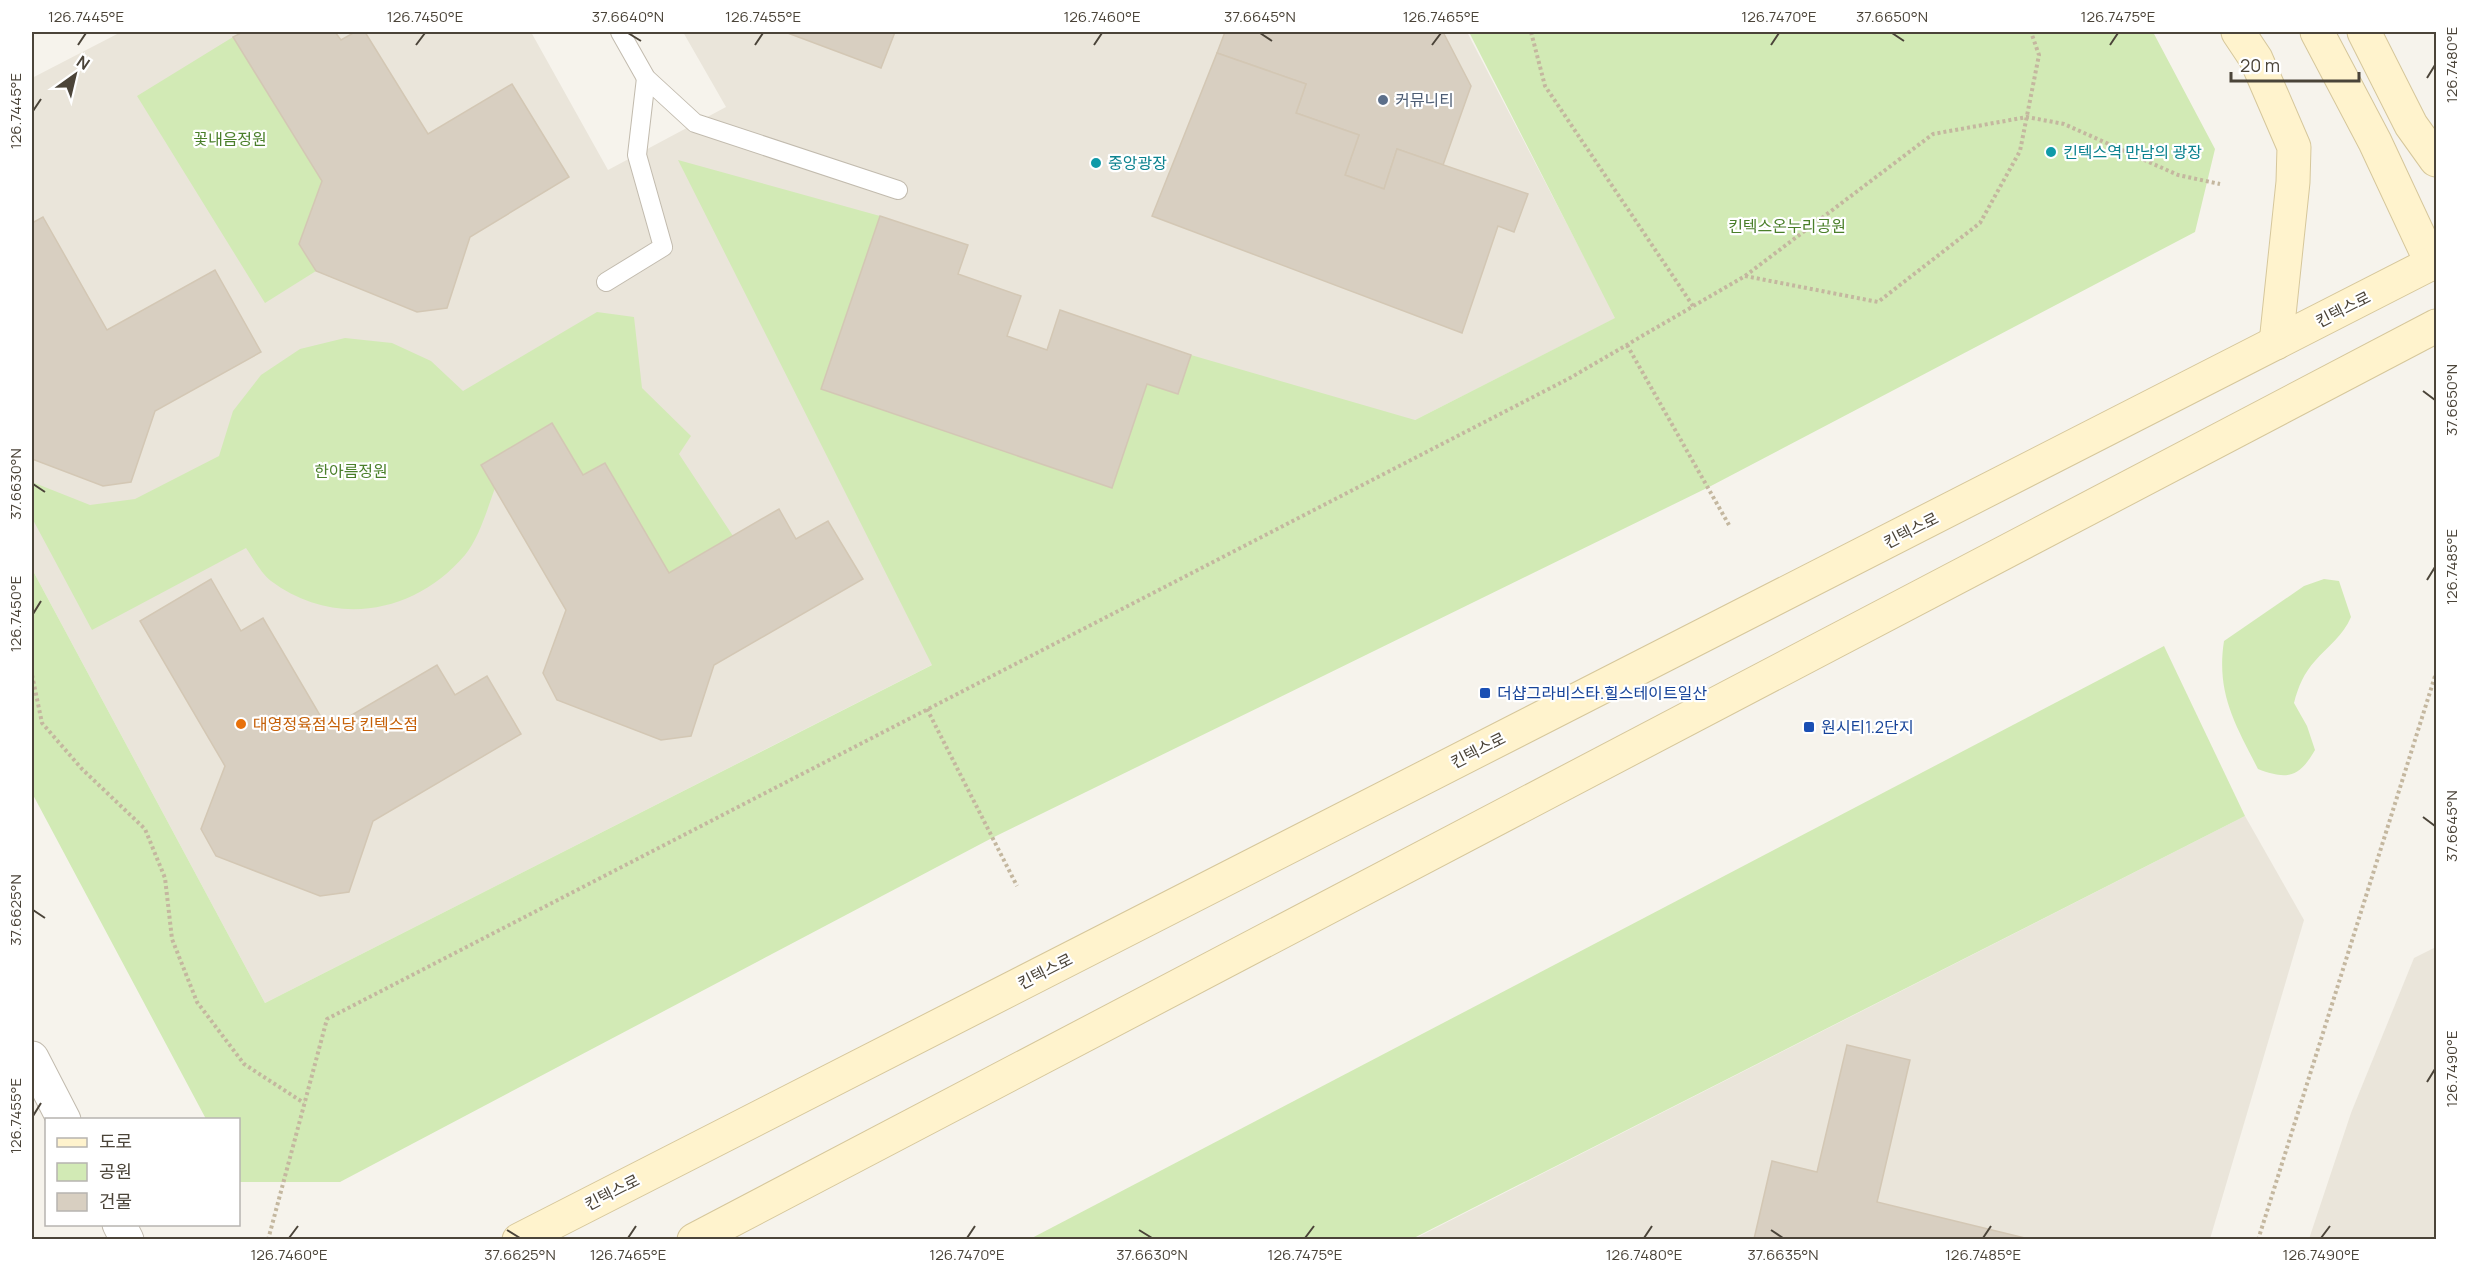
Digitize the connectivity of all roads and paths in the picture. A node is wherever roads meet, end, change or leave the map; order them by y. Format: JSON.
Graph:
{"nodes":[{"id":1,"x":620,"y":32,"type":"edge"},
{"id":2,"x":1531,"y":32,"type":"edge"},
{"id":3,"x":2031,"y":32,"type":"edge"},
{"id":4,"x":2238,"y":32,"type":"edge"},
{"id":5,"x":2317,"y":32,"type":"edge"},
{"id":6,"x":2364,"y":32,"type":"edge"},
{"id":7,"x":646,"y":78,"type":"junction"},
{"id":8,"x":2027,"y":117,"type":"junction"},
{"id":9,"x":2436,"y":159,"type":"edge"},
{"id":10,"x":2220,"y":184,"type":"dead end"},
{"id":11,"x":898,"y":190,"type":"dead end"},
{"id":12,"x":2434,"y":262,"type":"edge"},
{"id":13,"x":1744,"y":276,"type":"junction"},
{"id":14,"x":606,"y":282,"type":"dead end"},
{"id":15,"x":1693,"y":306,"type":"junction"},
{"id":16,"x":2436,"y":326,"type":"edge"},
{"id":17,"x":2276,"y":343,"type":"junction"},
{"id":18,"x":1627,"y":345,"type":"junction"},
{"id":19,"x":1729,"y":525,"type":"dead end"},
{"id":20,"x":2436,"y":673,"type":"edge"},
{"id":21,"x":32,"y":675,"type":"edge"},
{"id":22,"x":927,"y":709,"type":"junction"},
{"id":23,"x":1017,"y":886,"type":"dead end"},
{"id":24,"x":32,"y":1058,"type":"edge"},
{"id":25,"x":304,"y":1103,"type":"junction"},
{"id":26,"x":63,"y":1118,"type":"edge"},
{"id":27,"x":268,"y":1239,"type":"edge"},
{"id":28,"x":519,"y":1239,"type":"edge"},
{"id":29,"x":694,"y":1239,"type":"edge"},
{"id":30,"x":2258,"y":1239,"type":"edge"}],
"edges":[{"from":1,"to":7,"type":"lane"},
{"from":2,"to":15,"type":"path"},
{"from":3,"to":8,"type":"path"},
{"from":4,"to":17,"type":"main road"},
{"from":5,"to":12,"type":"main road"},
{"from":6,"to":9,"type":"main road"},
{"from":7,"to":11,"type":"lane"},
{"from":7,"to":14,"type":"lane"},
{"from":8,"to":10,"type":"path"},
{"from":8,"to":13,"type":"path"},
{"from":8,"to":13,"type":"path"},
{"from":12,"to":17,"type":"main road","name":"킨텍스로"},
{"from":13,"to":15,"type":"path"},
{"from":15,"to":18,"type":"path"},
{"from":16,"to":29,"type":"main road"},
{"from":17,"to":28,"type":"main road","name":"킨텍스로"},
{"from":18,"to":19,"type":"path"},
{"from":18,"to":22,"type":"path"},
{"from":20,"to":30,"type":"path"},
{"from":21,"to":25,"type":"path"},
{"from":22,"to":23,"type":"path"},
{"from":22,"to":25,"type":"path"},
{"from":24,"to":26,"type":"street"},
{"from":25,"to":27,"type":"path"}]}
